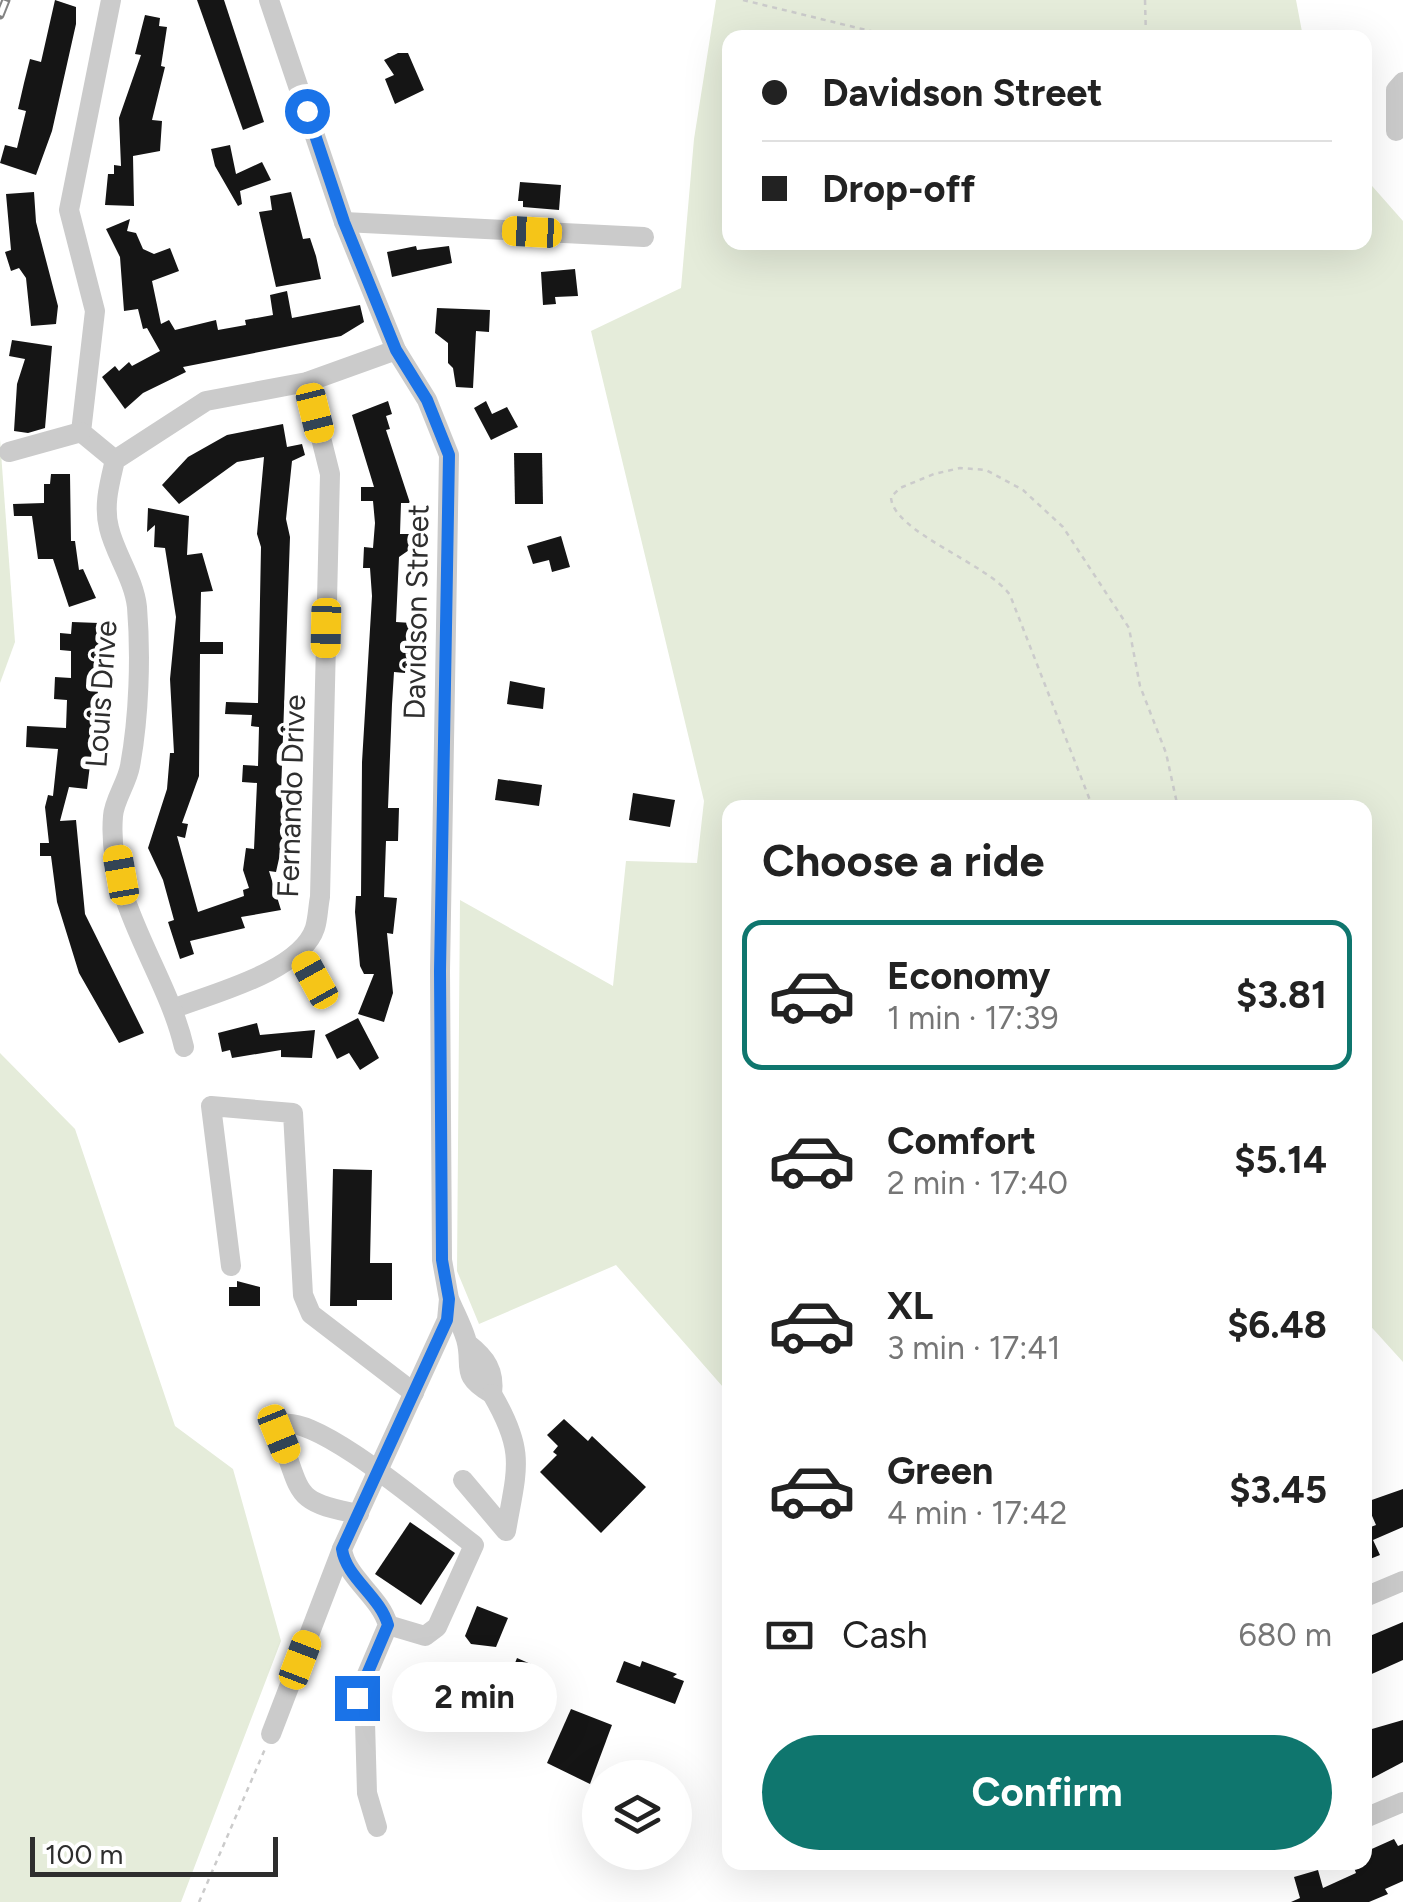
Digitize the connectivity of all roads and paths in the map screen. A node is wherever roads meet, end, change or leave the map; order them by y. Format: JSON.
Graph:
{"nodes":[{"id":1,"x":111,"y":0,"type":"edge"},
{"id":2,"x":270,"y":0,"type":"edge"},
{"id":3,"x":743,"y":0,"type":"edge"},
{"id":4,"x":1145,"y":0,"type":"edge"},
{"id":5,"x":866,"y":30,"type":"edge"},
{"id":6,"x":1146,"y":30,"type":"edge"},
{"id":7,"x":1403,"y":82,"type":"edge"},
{"id":8,"x":1396,"y":131,"type":"dead end"},
{"id":9,"x":344,"y":222,"type":"junction"},
{"id":10,"x":644,"y":237,"type":"dead end"},
{"id":11,"x":396,"y":350,"type":"junction"},
{"id":12,"x":307,"y":382,"type":"junction"},
{"id":13,"x":82,"y":432,"type":"junction"},
{"id":14,"x":9,"y":452,"type":"dead end"},
{"id":15,"x":115,"y":460,"type":"junction"},
{"id":16,"x":1089,"y":800,"type":"edge"},
{"id":17,"x":1176,"y":800,"type":"edge"},
{"id":18,"x":300,"y":952,"type":"junction"},
{"id":19,"x":315,"y":980,"type":"dead end"},
{"id":20,"x":175,"y":1008,"type":"junction"},
{"id":21,"x":184,"y":1047,"type":"dead end"},
{"id":22,"x":230,"y":1266,"type":"dead end"},
{"id":23,"x":449,"y":1299,"type":"junction"},
{"id":24,"x":414,"y":1393,"type":"junction"},
{"id":25,"x":380,"y":1470,"type":"junction"},
{"id":26,"x":463,"y":1480,"type":"dead end"},
{"id":27,"x":358,"y":1514,"type":"junction"},
{"id":28,"x":342,"y":1549,"type":"junction"},
{"id":29,"x":1403,"y":1581,"type":"edge"},
{"id":30,"x":1372,"y":1594,"type":"edge"},
{"id":31,"x":388,"y":1625,"type":"junction"},
{"id":32,"x":272,"y":1734,"type":"joint"},
{"id":33,"x":1403,"y":1802,"type":"edge"},
{"id":34,"x":1372,"y":1815,"type":"edge"},
{"id":35,"x":377,"y":1827,"type":"dead end"},
{"id":36,"x":198,"y":1902,"type":"edge"}],
"edges":[{"from":1,"to":13,"type":"street"},
{"from":2,"to":9,"type":"street","name":"Davidson Street"},
{"from":3,"to":5,"type":"path"},
{"from":4,"to":6,"type":"path"},
{"from":7,"to":8,"type":"street"},
{"from":9,"to":10,"type":"street"},
{"from":9,"to":11,"type":"street","name":"Davidson Street"},
{"from":11,"to":12,"type":"street"},
{"from":11,"to":23,"type":"street","name":"Davidson Street"},
{"from":12,"to":15,"type":"street"},
{"from":12,"to":18,"type":"street","name":"Fernando Drive"},
{"from":13,"to":14,"type":"street"},
{"from":13,"to":15,"type":"street"},
{"from":15,"to":20,"type":"street","name":"Louis Drive"},
{"from":16,"to":17,"type":"path"},
{"from":18,"to":19,"type":"street"},
{"from":18,"to":20,"type":"street"},
{"from":20,"to":21,"type":"street","name":"Louis Drive"},
{"from":22,"to":24,"type":"street"},
{"from":23,"to":24,"type":"street"},
{"from":23,"to":26,"type":"street"},
{"from":24,"to":25,"type":"street"},
{"from":25,"to":27,"type":"street"},
{"from":25,"to":27,"type":"street"},
{"from":25,"to":31,"type":"street"},
{"from":27,"to":28,"type":"street"},
{"from":28,"to":31,"type":"street"},
{"from":28,"to":32,"type":"street"},
{"from":29,"to":30,"type":"street"},
{"from":31,"to":35,"type":"street"},
{"from":32,"to":36,"type":"path"},
{"from":33,"to":34,"type":"street"}]}
